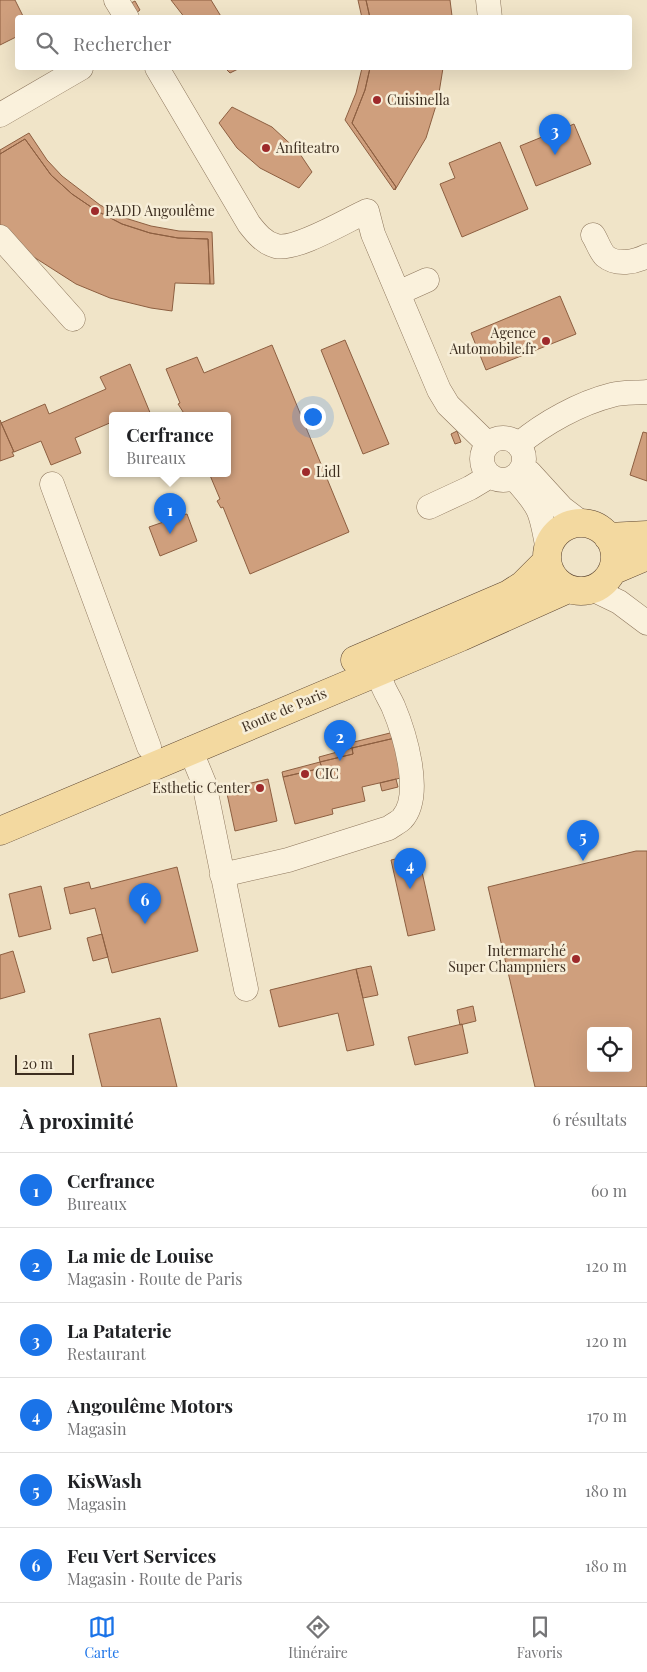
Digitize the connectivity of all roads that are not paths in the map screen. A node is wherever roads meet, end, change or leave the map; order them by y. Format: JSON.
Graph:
{"nodes":[{"id":1,"x":116,"y":0,"type":"edge"},
{"id":2,"x":488,"y":0,"type":"edge"},
{"id":3,"x":125,"y":15,"type":"edge"},
{"id":4,"x":490,"y":15,"type":"edge"},
{"id":5,"x":78,"y":70,"type":"edge"},
{"id":6,"x":157,"y":70,"type":"edge"},
{"id":7,"x":0,"y":115,"type":"edge"},
{"id":8,"x":593,"y":235,"type":"dead end"},
{"id":9,"x":0,"y":238,"type":"edge"},
{"id":10,"x":647,"y":256,"type":"edge"},
{"id":11,"x":73,"y":319,"type":"dead end"},
{"id":12,"x":647,"y":392,"type":"edge"},
{"id":13,"x":482,"y":438,"type":"junction"},
{"id":14,"x":519,"y":462,"type":"junction"},
{"id":15,"x":490,"y":476,"type":"junction"},
{"id":16,"x":52,"y":484,"type":"dead end"},
{"id":17,"x":429,"y":507,"type":"dead end"},
{"id":18,"x":583,"y":524,"type":"junction"},
{"id":19,"x":647,"y":535,"type":"edge"},
{"id":20,"x":608,"y":538,"type":"junction"},
{"id":21,"x":548,"y":556,"type":"junction"},
{"id":22,"x":647,"y":556,"type":"edge"},
{"id":23,"x":612,"y":571,"type":"junction"},
{"id":24,"x":580,"y":589,"type":"junction"},
{"id":25,"x":647,"y":624,"type":"edge"},
{"id":26,"x":381,"y":670,"type":"junction"},
{"id":27,"x":149,"y":747,"type":"junction"},
{"id":28,"x":190,"y":749,"type":"junction"},
{"id":29,"x":0,"y":811,"type":"edge"},
{"id":30,"x":0,"y":831,"type":"edge"},
{"id":31,"x":222,"y":875,"type":"junction"},
{"id":32,"x":246,"y":989,"type":"dead end"}],
"edges":[{"from":1,"to":3,"type":"street"},
{"from":2,"to":4,"type":"street"},
{"from":5,"to":7,"type":"street"},
{"from":6,"to":13,"type":"street"},
{"from":8,"to":10,"type":"street"},
{"from":9,"to":11,"type":"street"},
{"from":12,"to":14,"type":"street"},
{"from":13,"to":14,"type":"street"},
{"from":13,"to":15,"type":"street"},
{"from":14,"to":15,"type":"street"},
{"from":14,"to":18,"type":"street"},
{"from":14,"to":21,"type":"street"},
{"from":15,"to":17,"type":"street"},
{"from":16,"to":27,"type":"street"},
{"from":18,"to":20,"type":"main road"},
{"from":18,"to":21,"type":"main road"},
{"from":19,"to":20,"type":"main road"},
{"from":20,"to":23,"type":"main road"},
{"from":21,"to":24,"type":"main road"},
{"from":21,"to":27,"type":"main road","name":"Route de Paris"},
{"from":22,"to":23,"type":"main road"},
{"from":23,"to":24,"type":"main road"},
{"from":24,"to":25,"type":"street"},
{"from":24,"to":26,"type":"main road","name":"Route de Paris"},
{"from":26,"to":28,"type":"main road","name":"Route de Paris"},
{"from":26,"to":31,"type":"street"},
{"from":27,"to":29,"type":"main road","name":"Route de Paris"},
{"from":28,"to":30,"type":"main road","name":"Route de Paris"},
{"from":28,"to":31,"type":"street"},
{"from":31,"to":32,"type":"street"}]}
